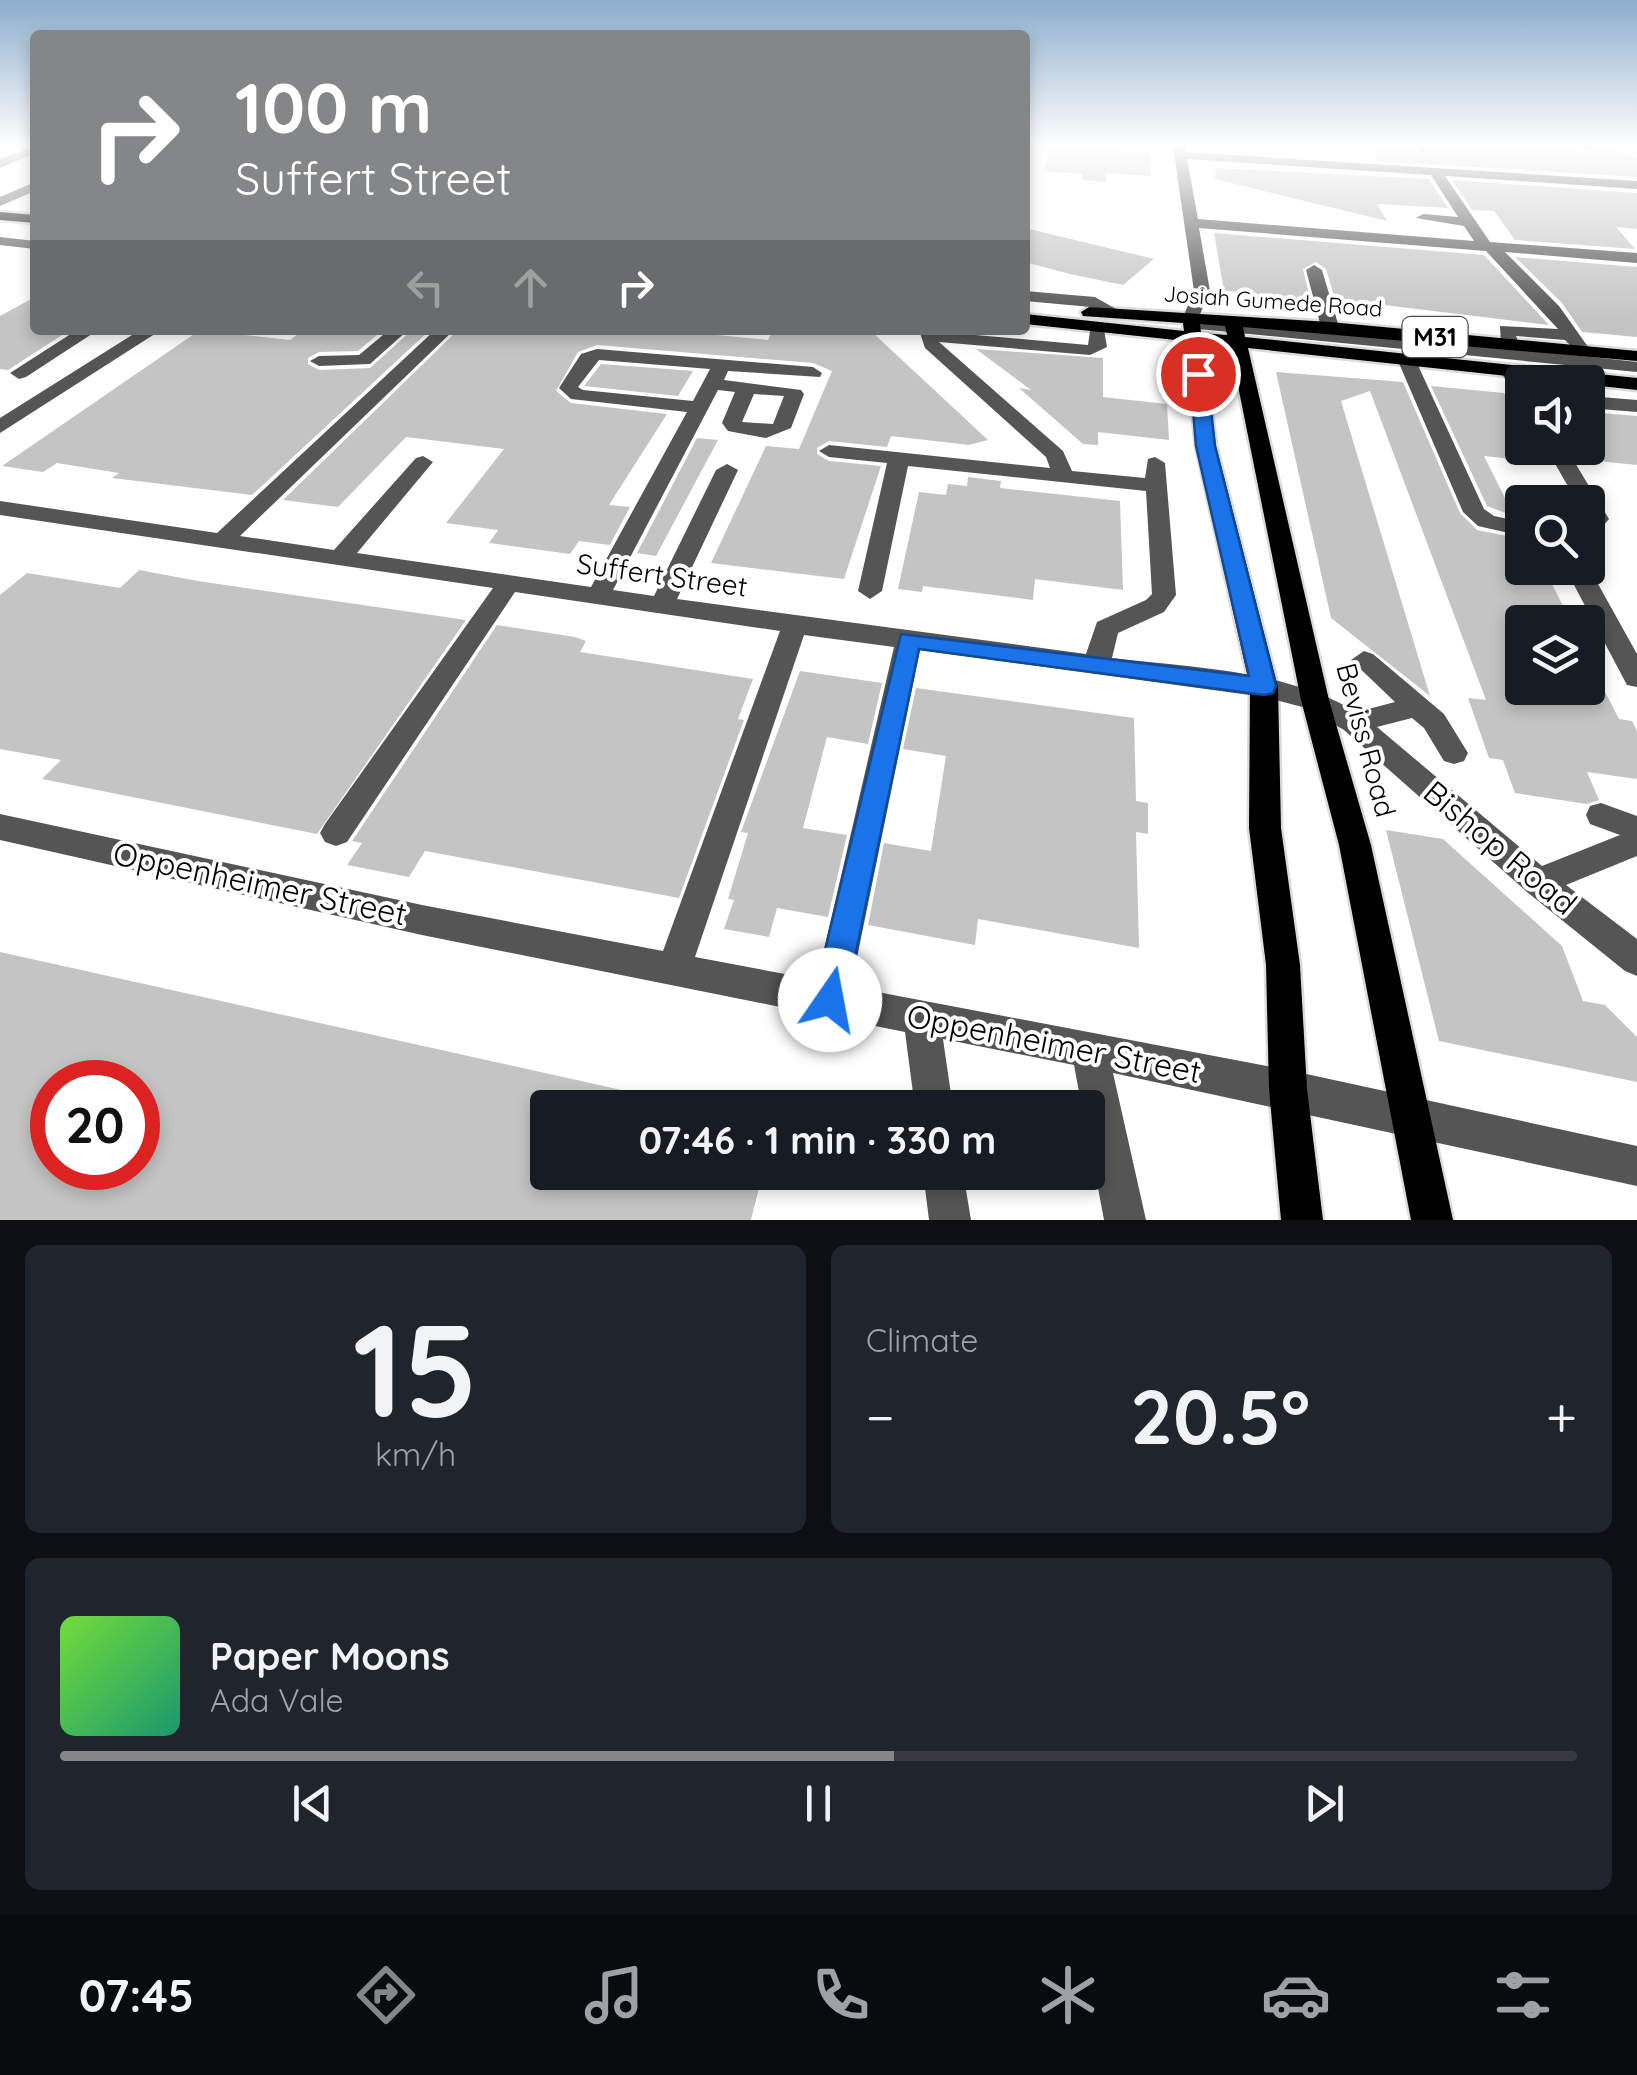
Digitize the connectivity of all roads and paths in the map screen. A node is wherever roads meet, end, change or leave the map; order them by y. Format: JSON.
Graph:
{"nodes":[{"id":1,"x":1188,"y":203,"type":"edge"},
{"id":2,"x":1456,"y":203,"type":"edge"},
{"id":3,"x":30,"y":209,"type":"edge"},
{"id":4,"x":2,"y":214,"type":"edge"},
{"id":5,"x":1422,"y":218,"type":"dead end"},
{"id":6,"x":30,"y":219,"type":"edge"},
{"id":7,"x":1469,"y":222,"type":"junction"},
{"id":8,"x":1191,"y":224,"type":"junction"},
{"id":9,"x":0,"y":240,"type":"edge"},
{"id":10,"x":30,"y":243,"type":"edge"},
{"id":11,"x":1488,"y":246,"type":"junction"},
{"id":12,"x":1637,"y":258,"type":"edge"},
{"id":13,"x":1314,"y":270,"type":"dead end"},
{"id":14,"x":1202,"y":291,"type":"junction"},
{"id":15,"x":1030,"y":296,"type":"edge"},
{"id":16,"x":1030,"y":308,"type":"edge"},
{"id":17,"x":1115,"y":313,"type":"junction"},
{"id":18,"x":1030,"y":319,"type":"edge"},
{"id":19,"x":1193,"y":326,"type":"junction"},
{"id":20,"x":1330,"y":327,"type":"junction"},
{"id":21,"x":1097,"y":328,"type":"junction"},
{"id":22,"x":1235,"y":331,"type":"junction"},
{"id":23,"x":1571,"y":334,"type":"junction"},
{"id":24,"x":81,"y":335,"type":"edge"},
{"id":25,"x":144,"y":335,"type":"edge"},
{"id":26,"x":394,"y":335,"type":"edge"},
{"id":27,"x":441,"y":335,"type":"edge"},
{"id":28,"x":929,"y":335,"type":"edge"},
{"id":29,"x":947,"y":335,"type":"edge"},
{"id":30,"x":1510,"y":344,"type":"junction"},
{"id":31,"x":1582,"y":351,"type":"junction"},
{"id":32,"x":1637,"y":356,"type":"edge"},
{"id":33,"x":319,"y":361,"type":"dead end"},
{"id":34,"x":1407,"y":361,"type":"junction"},
{"id":35,"x":1637,"y":367,"type":"edge"},
{"id":36,"x":1505,"y":371,"type":"edge"},
{"id":37,"x":19,"y":373,"type":"dead end"},
{"id":38,"x":813,"y":373,"type":"dead end"},
{"id":39,"x":717,"y":374,"type":"junction"},
{"id":40,"x":1605,"y":381,"type":"edge"},
{"id":41,"x":1637,"y":384,"type":"edge"},
{"id":42,"x":746,"y":388,"type":"dead end"},
{"id":43,"x":1605,"y":403,"type":"edge"},
{"id":44,"x":1637,"y":406,"type":"edge"},
{"id":45,"x":699,"y":408,"type":"junction"},
{"id":46,"x":0,"y":428,"type":"edge"},
{"id":47,"x":830,"y":451,"type":"dead end"},
{"id":48,"x":899,"y":458,"type":"junction"},
{"id":49,"x":423,"y":462,"type":"dead end"},
{"id":50,"x":727,"y":470,"type":"dead end"},
{"id":51,"x":1063,"y":476,"type":"junction"},
{"id":52,"x":0,"y":508,"type":"edge"},
{"id":53,"x":1505,"y":525,"type":"edge"},
{"id":54,"x":222,"y":541,"type":"junction"},
{"id":55,"x":340,"y":558,"type":"junction"},
{"id":56,"x":508,"y":583,"type":"junction"},
{"id":57,"x":1588,"y":585,"type":"edge"},
{"id":58,"x":870,"y":590,"type":"dead end"},
{"id":59,"x":598,"y":596,"type":"junction"},
{"id":60,"x":662,"y":605,"type":"junction"},
{"id":61,"x":795,"y":624,"type":"junction"},
{"id":62,"x":909,"y":639,"type":"junction"},
{"id":63,"x":1630,"y":653,"type":"edge"},
{"id":64,"x":1364,"y":660,"type":"dead end"},
{"id":65,"x":1097,"y":663,"type":"junction"},
{"id":66,"x":1637,"y":678,"type":"edge"},
{"id":67,"x":1264,"y":686,"type":"junction"},
{"id":68,"x":1315,"y":700,"type":"junction"},
{"id":69,"x":1418,"y":706,"type":"junction"},
{"id":70,"x":1354,"y":723,"type":"junction"},
{"id":71,"x":1454,"y":753,"type":"dead end"},
{"id":72,"x":1601,"y":815,"type":"dead end"},
{"id":73,"x":0,"y":827,"type":"edge"},
{"id":74,"x":1637,"y":829,"type":"edge"},
{"id":75,"x":336,"y":833,"type":"dead end"},
{"id":76,"x":1637,"y":842,"type":"edge"},
{"id":77,"x":1538,"y":882,"type":"junction"},
{"id":78,"x":1637,"y":960,"type":"edge"},
{"id":79,"x":674,"y":970,"type":"junction"},
{"id":80,"x":830,"y":1000,"type":"junction"},
{"id":81,"x":922,"y":1018,"type":"junction"},
{"id":82,"x":1090,"y":1052,"type":"junction"},
{"id":83,"x":1288,"y":1089,"type":"junction"},
{"id":84,"x":932,"y":1090,"type":"edge"},
{"id":85,"x":1414,"y":1120,"type":"junction"},
{"id":86,"x":1637,"y":1166,"type":"edge"},
{"id":87,"x":946,"y":1190,"type":"edge"},
{"id":88,"x":950,"y":1220,"type":"edge"},
{"id":89,"x":1125,"y":1220,"type":"edge"},
{"id":90,"x":1302,"y":1220,"type":"edge"},
{"id":91,"x":1432,"y":1220,"type":"edge"}],
"edges":[{"from":1,"to":8,"type":"street"},
{"from":2,"to":7,"type":"street"},
{"from":3,"to":4,"type":"street"},
{"from":4,"to":6,"type":"main road"},
{"from":5,"to":7,"type":"street"},
{"from":7,"to":11,"type":"street"},
{"from":8,"to":11,"type":"street"},
{"from":8,"to":14,"type":"street"},
{"from":9,"to":10,"type":"street"},
{"from":11,"to":12,"type":"street"},
{"from":11,"to":23,"type":"street"},
{"from":13,"to":20,"type":"street"},
{"from":14,"to":19,"type":"street"},
{"from":14,"to":22,"type":"street"},
{"from":15,"to":17,"type":"street"},
{"from":16,"to":17,"type":"main road","name":"Josiah Gumede Road","number":"M31"},
{"from":17,"to":19,"type":"main road","name":"Josiah Gumede Road","number":"M31"},
{"from":18,"to":21,"type":"main road","name":"Josiah Gumede Road","number":"M31"},
{"from":19,"to":21,"type":"main road","name":"Josiah Gumede Road","number":"M31"},
{"from":19,"to":22,"type":"main road","name":"Josiah Gumede Road","number":"M31"},
{"from":19,"to":67,"type":"main road"},
{"from":20,"to":22,"type":"main road","name":"Josiah Gumede Road","number":"M31"},
{"from":20,"to":30,"type":"main road","name":"Josiah Gumede Road","number":"M31"},
{"from":21,"to":29,"type":"street"},
{"from":22,"to":34,"type":"main road","name":"Josiah Gumede Road","number":"M31"},
{"from":22,"to":35,"type":"street"},
{"from":22,"to":68,"type":"main road","name":"Beviss Road"},
{"from":23,"to":30,"type":"street"},
{"from":23,"to":31,"type":"street"},
{"from":24,"to":37,"type":"street"},
{"from":25,"to":46,"type":"street"},
{"from":26,"to":33,"type":"street"},
{"from":27,"to":54,"type":"street"},
{"from":28,"to":51,"type":"street"},
{"from":30,"to":31,"type":"main road","name":"Josiah Gumede Road","number":"M31"},
{"from":31,"to":32,"type":"main road","name":"Josiah Gumede Road","number":"M31"},
{"from":34,"to":36,"type":"main road","name":"Josiah Gumede Road","number":"M31"},
{"from":34,"to":53,"type":"street"},
{"from":38,"to":39,"type":"street"},
{"from":39,"to":42,"type":"street"},
{"from":39,"to":45,"type":"street"},
{"from":39,"to":45,"type":"street"},
{"from":40,"to":41,"type":"main road","name":"Josiah Gumede Road","number":"M31"},
{"from":43,"to":44,"type":"street"},
{"from":45,"to":59,"type":"street"},
{"from":47,"to":48,"type":"street"},
{"from":48,"to":51,"type":"street"},
{"from":48,"to":58,"type":"street"},
{"from":49,"to":55,"type":"street"},
{"from":50,"to":60,"type":"street"},
{"from":51,"to":65,"type":"street"},
{"from":52,"to":54,"type":"street","name":"Suffert Street"},
{"from":54,"to":55,"type":"street","name":"Suffert Street"},
{"from":55,"to":56,"type":"street","name":"Suffert Street"},
{"from":56,"to":59,"type":"street","name":"Suffert Street"},
{"from":56,"to":75,"type":"street"},
{"from":57,"to":63,"type":"street"},
{"from":59,"to":60,"type":"street","name":"Suffert Street"},
{"from":60,"to":61,"type":"street","name":"Suffert Street"},
{"from":61,"to":62,"type":"street","name":"Suffert Street"},
{"from":61,"to":79,"type":"street"},
{"from":62,"to":65,"type":"street","name":"Suffert Street"},
{"from":62,"to":80,"type":"street"},
{"from":63,"to":66,"type":"street"},
{"from":64,"to":69,"type":"street"},
{"from":65,"to":67,"type":"street","name":"Suffert Street"},
{"from":67,"to":68,"type":"street","name":"Suffert Street"},
{"from":67,"to":83,"type":"main road"},
{"from":68,"to":70,"type":"street","name":"Bishop Road"},
{"from":68,"to":85,"type":"main road","name":"Beviss Road"},
{"from":69,"to":70,"type":"street"},
{"from":69,"to":71,"type":"street"},
{"from":70,"to":77,"type":"street","name":"Bishop Road"},
{"from":72,"to":74,"type":"street"},
{"from":73,"to":79,"type":"street","name":"Oppenheimer Street"},
{"from":76,"to":77,"type":"street"},
{"from":77,"to":78,"type":"street","name":"Bishop Road"},
{"from":79,"to":80,"type":"street","name":"Oppenheimer Street"},
{"from":80,"to":81,"type":"street","name":"Oppenheimer Street"},
{"from":81,"to":82,"type":"street","name":"Oppenheimer Street"},
{"from":81,"to":84,"type":"street"},
{"from":82,"to":83,"type":"street","name":"Oppenheimer Street"},
{"from":82,"to":89,"type":"street"},
{"from":83,"to":85,"type":"street","name":"Oppenheimer Street"},
{"from":83,"to":90,"type":"main road"},
{"from":85,"to":86,"type":"street","name":"Oppenheimer Street"},
{"from":85,"to":91,"type":"main road","name":"Beviss Road"},
{"from":87,"to":88,"type":"street"}]}
